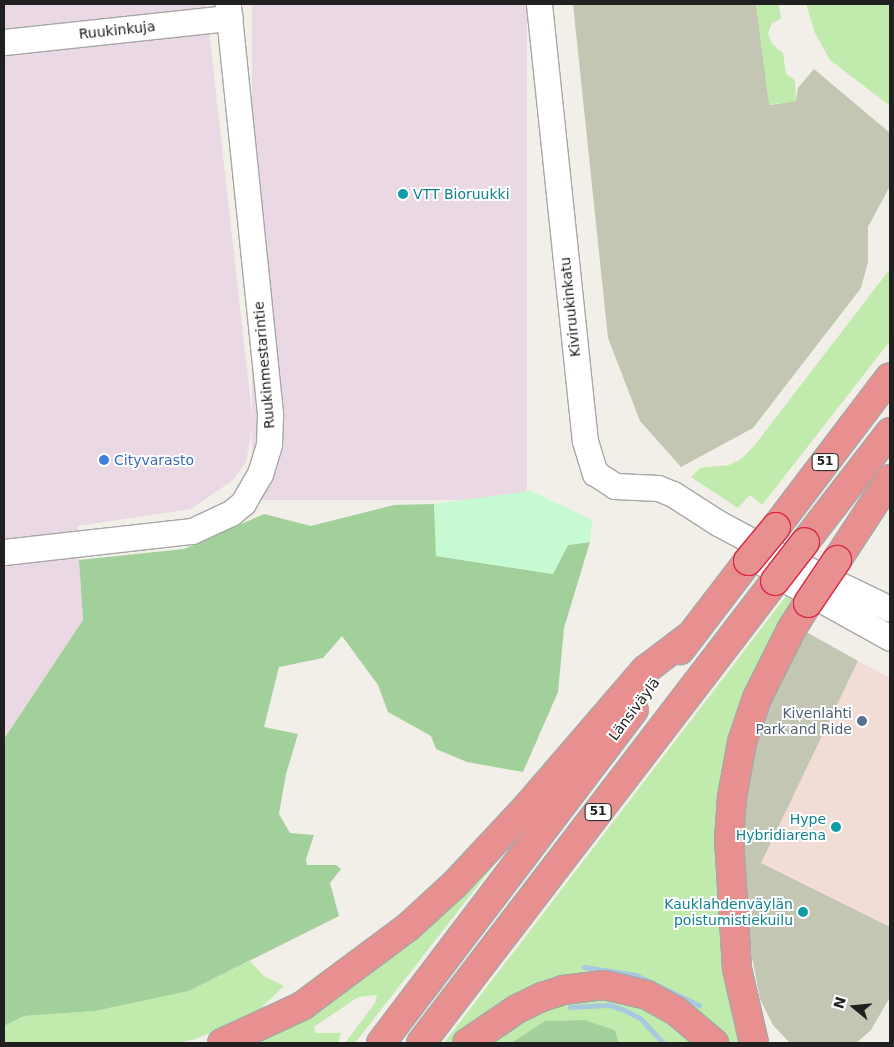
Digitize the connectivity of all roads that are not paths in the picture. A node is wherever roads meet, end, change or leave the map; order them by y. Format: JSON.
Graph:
{"nodes":[{"id":1,"x":539,"y":4,"type":"edge"},
{"id":2,"x":229,"y":11,"type":"edge"},
{"id":3,"x":4,"y":42,"type":"edge"},
{"id":4,"x":890,"y":377,"type":"edge"},
{"id":5,"x":890,"y":432,"type":"edge"},
{"id":6,"x":890,"y":479,"type":"edge"},
{"id":7,"x":718,"y":523,"type":"junction"},
{"id":8,"x":4,"y":552,"type":"edge"},
{"id":9,"x":890,"y":609,"type":"edge"},
{"id":10,"x":889,"y":633,"type":"edge"},
{"id":11,"x":690,"y":636,"type":"junction"},
{"id":12,"x":743,"y":1004,"type":"junction"},
{"id":13,"x":222,"y":1043,"type":"edge"},
{"id":14,"x":381,"y":1043,"type":"edge"},
{"id":15,"x":421,"y":1043,"type":"edge"},
{"id":16,"x":467,"y":1043,"type":"edge"},
{"id":17,"x":714,"y":1043,"type":"edge"},
{"id":18,"x":754,"y":1043,"type":"edge"},
{"id":19,"x":770,"y":1043,"type":"edge"}],
"edges":[{"from":1,"to":7,"type":"street","name":"Kiviruukinkatu"},
{"from":2,"to":3,"type":"street","name":"Ruukinkuja"},
{"from":2,"to":8,"type":"street","name":"Ruukinmestarintie"},
{"from":4,"to":11,"type":"highway","name":"Länsiväylä","number":"51","bridge":true},
{"from":5,"to":15,"type":"highway","number":"51","bridge":true},
{"from":6,"to":12,"type":"highway","bridge":true},
{"from":7,"to":9,"type":"street","name":"Kiviruukinkatu"},
{"from":7,"to":10,"type":"street","name":"Kiviruukinkatu"},
{"from":11,"to":13,"type":"highway"},
{"from":11,"to":14,"type":"highway","name":"Länsiväylä","number":"51"},
{"from":12,"to":18,"type":"highway"},
{"from":12,"to":19,"type":"highway"},
{"from":16,"to":17,"type":"highway"}]}
